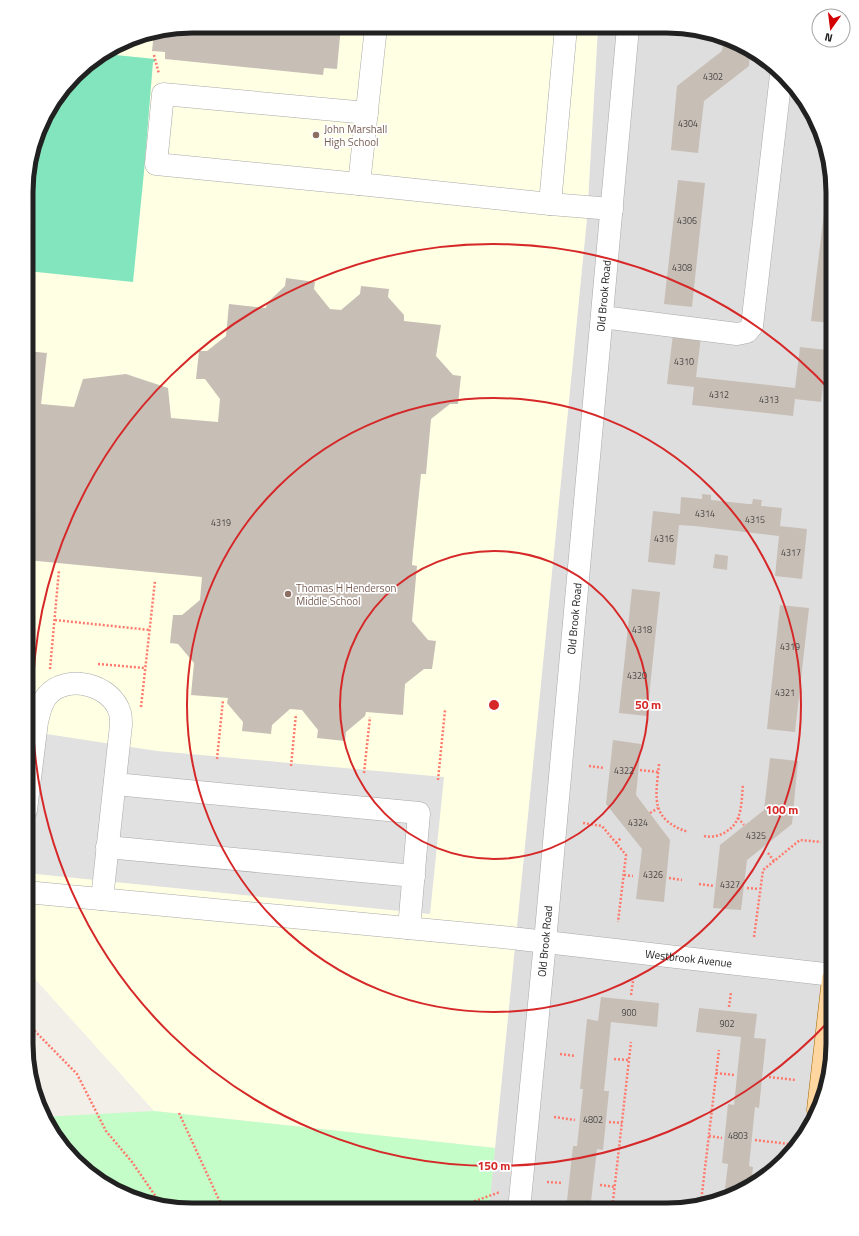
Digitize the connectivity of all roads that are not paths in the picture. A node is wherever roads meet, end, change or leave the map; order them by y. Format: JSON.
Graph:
{"nodes":[{"id":1,"x":375,"y":33,"type":"edge"},
{"id":2,"x":565,"y":33,"type":"edge"},
{"id":3,"x":627,"y":33,"type":"edge"},
{"id":4,"x":780,"y":79,"type":"edge"},
{"id":5,"x":368,"y":113,"type":"junction"},
{"id":6,"x":359,"y":184,"type":"junction"},
{"id":7,"x":550,"y":204,"type":"junction"},
{"id":8,"x":612,"y":209,"type":"junction"},
{"id":9,"x":602,"y":317,"type":"junction"},
{"id":10,"x":33,"y":754,"type":"edge"},
{"id":11,"x":115,"y":784,"type":"junction"},
{"id":12,"x":107,"y":847,"type":"junction"},
{"id":13,"x":414,"y":876,"type":"junction"},
{"id":14,"x":33,"y":893,"type":"edge"},
{"id":15,"x":102,"y":899,"type":"junction"},
{"id":16,"x":409,"y":928,"type":"junction"},
{"id":17,"x":545,"y":942,"type":"junction"},
{"id":18,"x":826,"y":974,"type":"edge"},
{"id":19,"x":826,"y":1040,"type":"edge"},
{"id":20,"x":821,"y":1086,"type":"edge"},
{"id":21,"x":520,"y":1203,"type":"edge"}],
"edges":[{"from":1,"to":5,"type":"street"},
{"from":2,"to":7,"type":"street"},
{"from":3,"to":8,"type":"street","name":"Old Brook Road"},
{"from":4,"to":9,"type":"street"},
{"from":5,"to":6,"type":"street"},
{"from":5,"to":6,"type":"street"},
{"from":6,"to":7,"type":"street"},
{"from":7,"to":8,"type":"street"},
{"from":8,"to":9,"type":"street","name":"Old Brook Road"},
{"from":9,"to":17,"type":"street","name":"Old Brook Road"},
{"from":10,"to":11,"type":"street"},
{"from":11,"to":12,"type":"street"},
{"from":11,"to":13,"type":"street"},
{"from":12,"to":13,"type":"street"},
{"from":12,"to":15,"type":"street"},
{"from":13,"to":16,"type":"street"},
{"from":14,"to":15,"type":"street","name":"Westbrook Avenue"},
{"from":15,"to":16,"type":"street","name":"Westbrook Avenue"},
{"from":16,"to":17,"type":"street","name":"Westbrook Avenue"},
{"from":17,"to":18,"type":"street","name":"Westbrook Avenue"},
{"from":17,"to":21,"type":"street","name":"Old Brook Road"},
{"from":19,"to":20,"type":"main road"}]}
